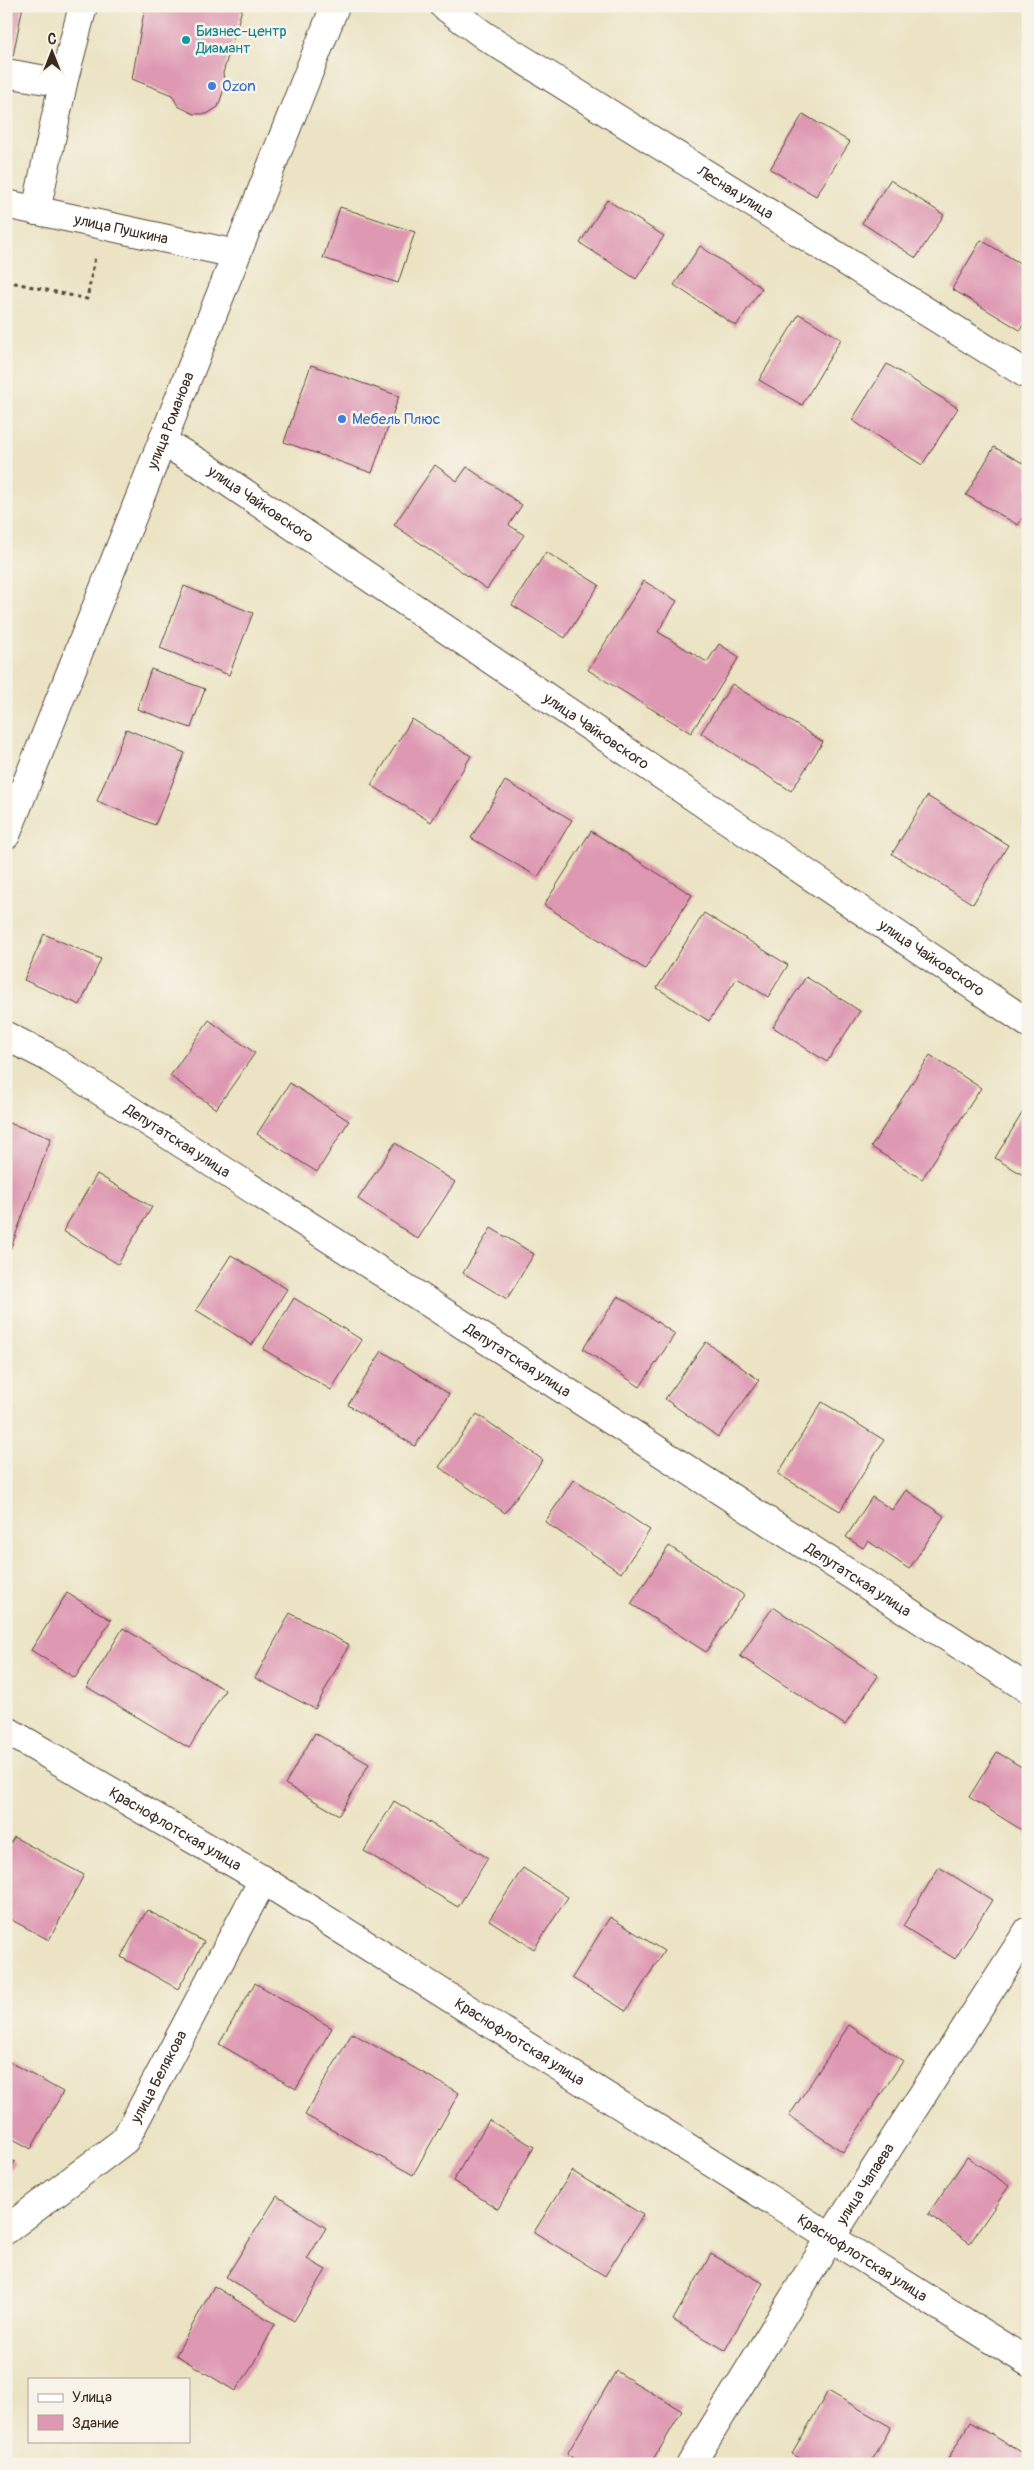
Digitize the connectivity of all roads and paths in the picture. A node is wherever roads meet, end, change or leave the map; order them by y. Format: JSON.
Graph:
{"nodes":[{"id":1,"x":83,"y":6,"type":"edge"},
{"id":2,"x":335,"y":6,"type":"edge"},
{"id":3,"x":444,"y":6,"type":"edge"},
{"id":4,"x":6,"y":73,"type":"edge"},
{"id":5,"x":62,"y":83,"type":"junction"},
{"id":6,"x":6,"y":204,"type":"edge"},
{"id":7,"x":36,"y":211,"type":"junction"},
{"id":8,"x":102,"y":225,"type":"junction"},
{"id":9,"x":236,"y":254,"type":"junction"},
{"id":10,"x":6,"y":281,"type":"edge"},
{"id":11,"x":1028,"y":375,"type":"edge"},
{"id":12,"x":164,"y":442,"type":"junction"},
{"id":13,"x":6,"y":835,"type":"edge"},
{"id":14,"x":1028,"y":1023,"type":"edge"},
{"id":15,"x":6,"y":1036,"type":"edge"},
{"id":16,"x":1028,"y":1689,"type":"edge"},
{"id":17,"x":6,"y":1730,"type":"edge"},
{"id":18,"x":262,"y":1880,"type":"junction"},
{"id":19,"x":1028,"y":1931,"type":"edge"},
{"id":20,"x":6,"y":2230,"type":"edge"},
{"id":21,"x":831,"y":2237,"type":"junction"},
{"id":22,"x":1028,"y":2362,"type":"edge"},
{"id":23,"x":691,"y":2464,"type":"edge"}],
"edges":[{"from":1,"to":5,"type":"street"},
{"from":2,"to":9,"type":"street","name":"улица Романова"},
{"from":3,"to":11,"type":"street","name":"Лесная улица"},
{"from":4,"to":5,"type":"street"},
{"from":5,"to":7,"type":"street"},
{"from":6,"to":7,"type":"street","name":"улица Пушкина"},
{"from":7,"to":8,"type":"street","name":"улица Пушкина"},
{"from":8,"to":9,"type":"street","name":"улица Пушкина"},
{"from":8,"to":10,"type":"path"},
{"from":9,"to":12,"type":"street","name":"улица Романова"},
{"from":12,"to":13,"type":"street","name":"улица Романова"},
{"from":12,"to":14,"type":"street","name":"улица Чайковского"},
{"from":15,"to":16,"type":"street","name":"Депутатская улица"},
{"from":17,"to":18,"type":"street","name":"Краснофлотская улица"},
{"from":18,"to":20,"type":"street","name":"улица Белякова"},
{"from":18,"to":21,"type":"street","name":"Краснофлотская улица"},
{"from":19,"to":21,"type":"street","name":"улица Чапаева"},
{"from":21,"to":22,"type":"street","name":"Краснофлотская улица"},
{"from":21,"to":23,"type":"street","name":"улица Чапаева"}]}
